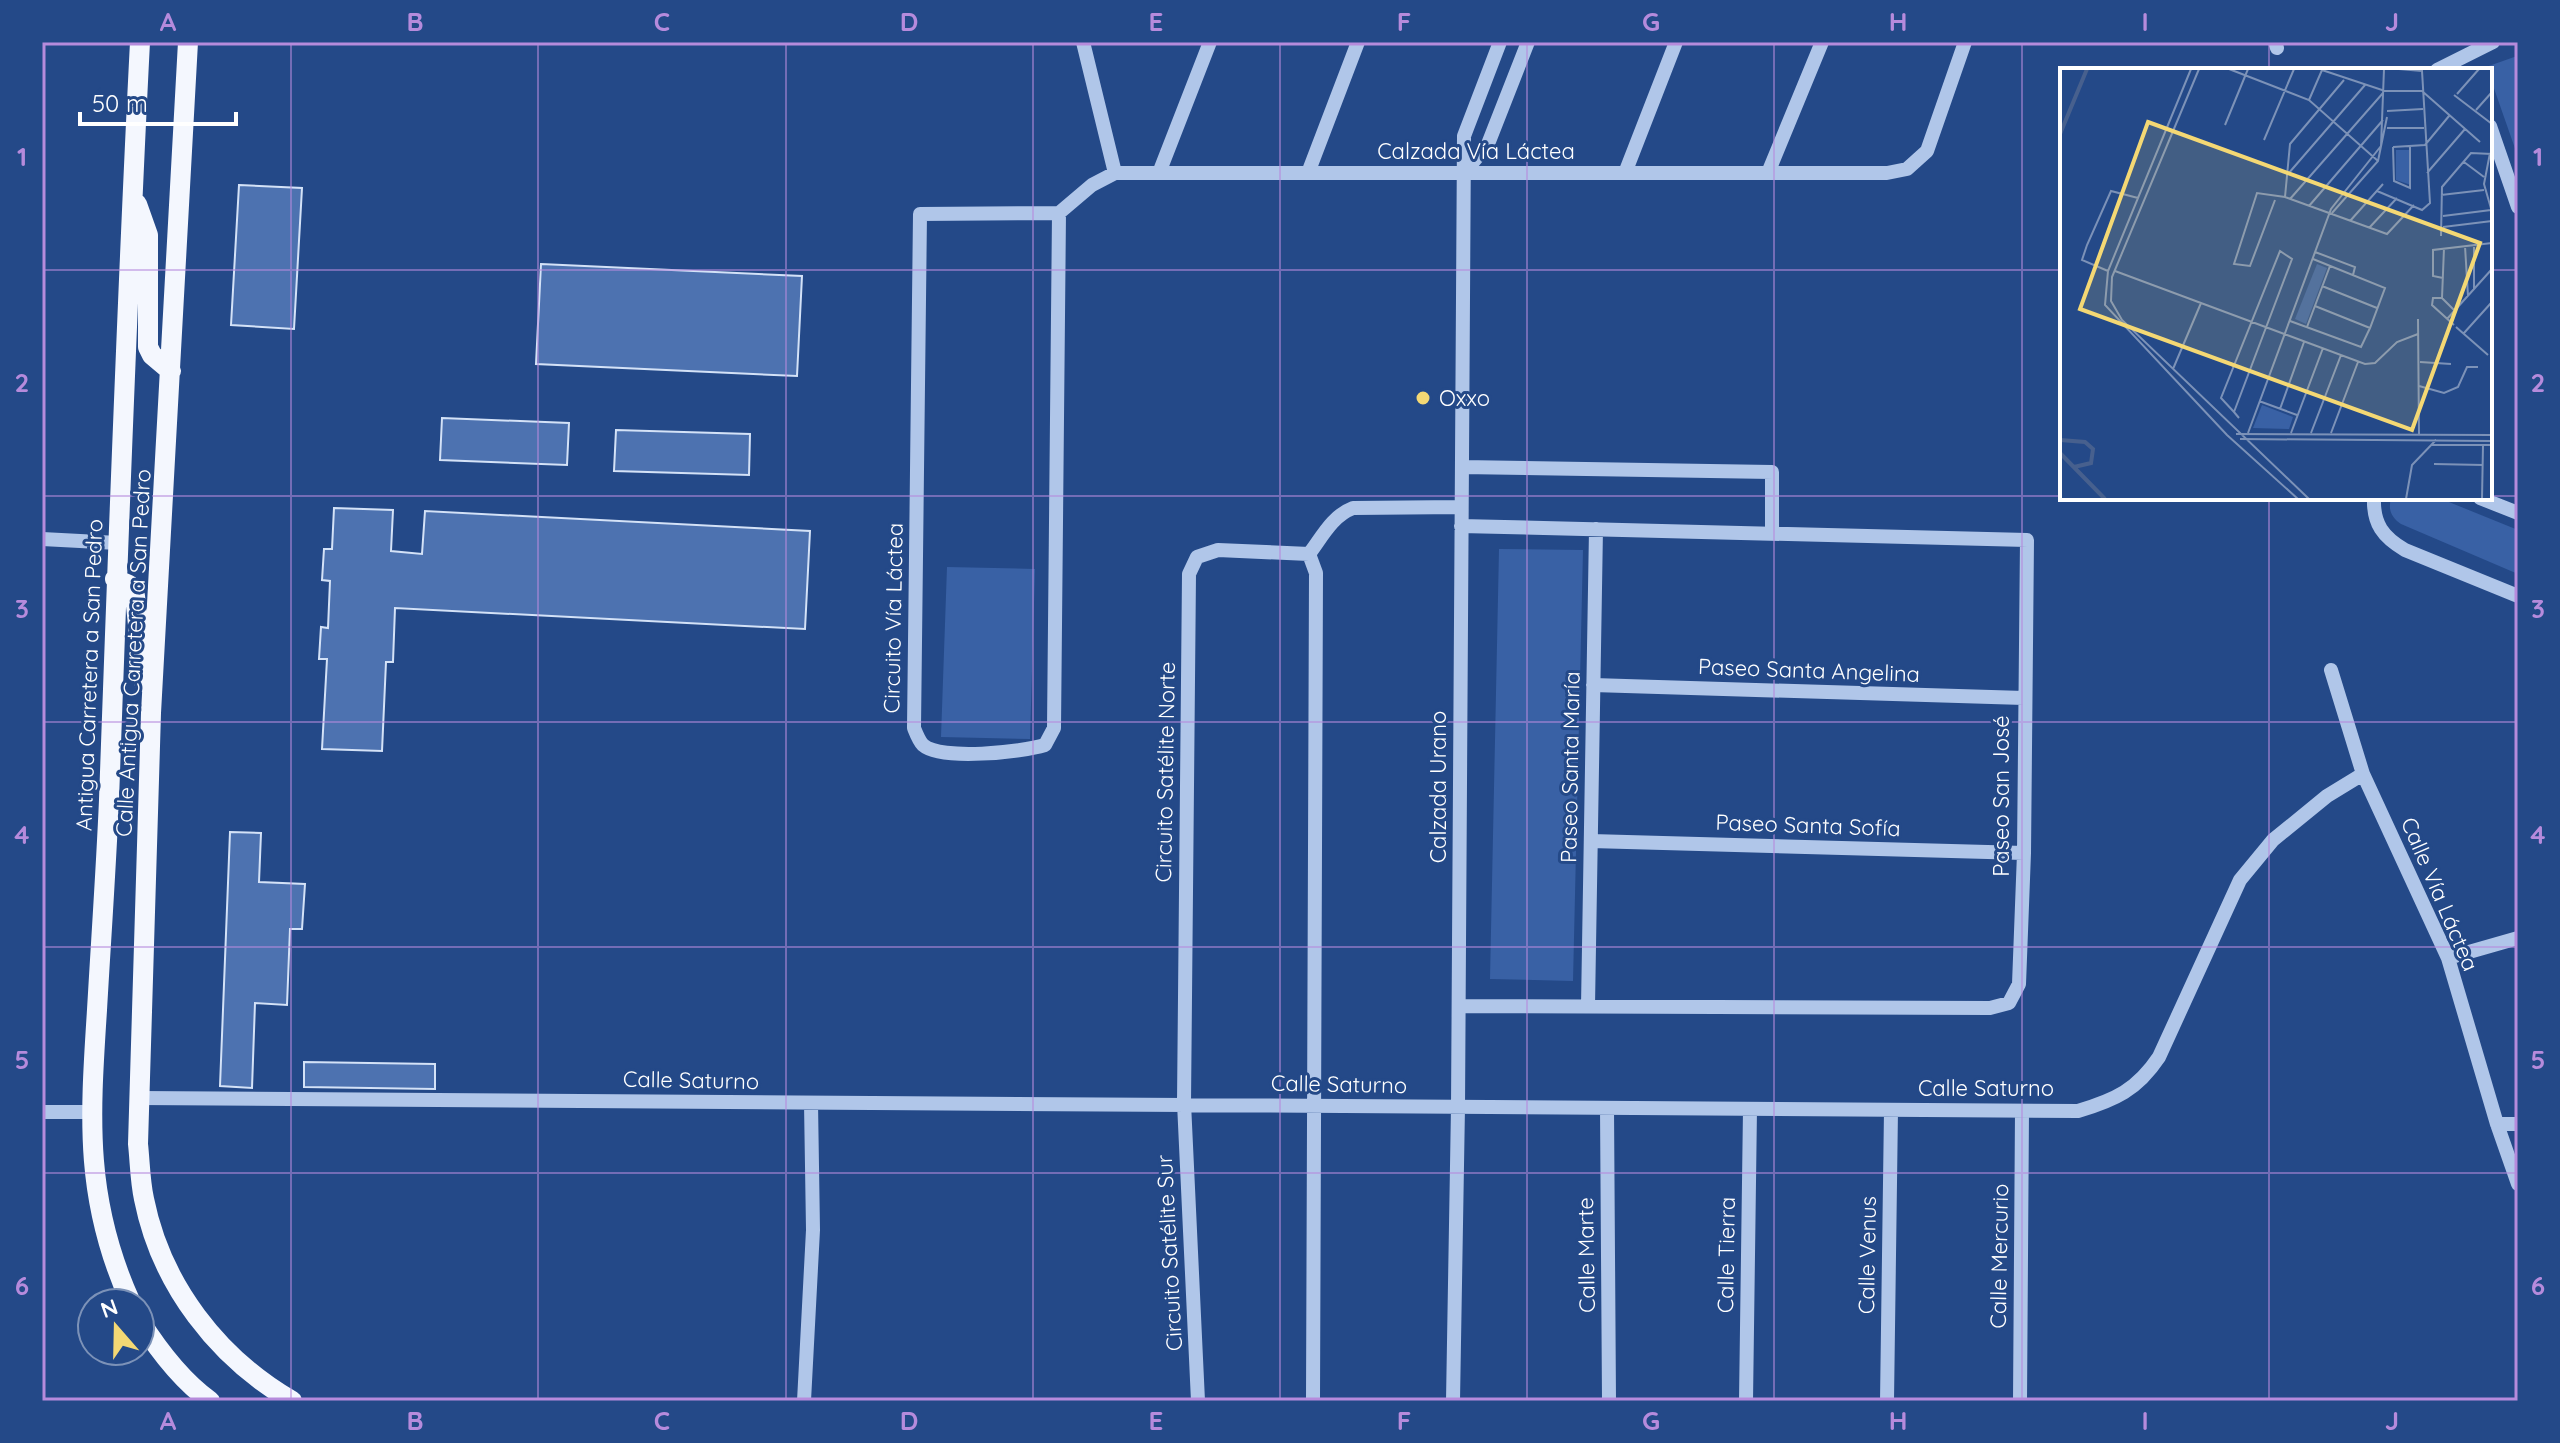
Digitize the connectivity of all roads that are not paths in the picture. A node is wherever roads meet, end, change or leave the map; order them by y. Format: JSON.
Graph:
{"nodes":[{"id":1,"x":140,"y":42,"type":"edge"},
{"id":2,"x":188,"y":42,"type":"edge"},
{"id":3,"x":1083,"y":42,"type":"edge"},
{"id":4,"x":1210,"y":42,"type":"edge"},
{"id":5,"x":1358,"y":42,"type":"edge"},
{"id":6,"x":1500,"y":42,"type":"edge"},
{"id":7,"x":1528,"y":42,"type":"edge"},
{"id":8,"x":1676,"y":42,"type":"edge"},
{"id":9,"x":1822,"y":42,"type":"edge"},
{"id":10,"x":1965,"y":42,"type":"edge"},
{"id":11,"x":2493,"y":42,"type":"edge"},
{"id":12,"x":2468,"y":63,"type":"edge"},
{"id":13,"x":2446,"y":68,"type":"edge"},
{"id":14,"x":2492,"y":132,"type":"edge"},
{"id":15,"x":1115,"y":173,"type":"junction"},
{"id":16,"x":1159,"y":173,"type":"junction"},
{"id":17,"x":1308,"y":173,"type":"junction"},
{"id":18,"x":1625,"y":173,"type":"junction"},
{"id":19,"x":1768,"y":173,"type":"junction"},
{"id":20,"x":1463,"y":174,"type":"junction"},
{"id":21,"x":133,"y":193,"type":"junction"},
{"id":22,"x":2518,"y":207,"type":"edge"},
{"id":23,"x":1059,"y":213,"type":"junction"},
{"id":24,"x":171,"y":371,"type":"junction"},
{"id":25,"x":1462,"y":467,"type":"junction"},
{"id":26,"x":2374,"y":500,"type":"edge"},
{"id":27,"x":2485,"y":500,"type":"edge"},
{"id":28,"x":1461,"y":507,"type":"junction"},
{"id":29,"x":2518,"y":513,"type":"edge"},
{"id":30,"x":1461,"y":526,"type":"junction"},
{"id":31,"x":1596,"y":529,"type":"junction"},
{"id":32,"x":1772,"y":534,"type":"junction"},
{"id":33,"x":42,"y":539,"type":"edge"},
{"id":34,"x":118,"y":543,"type":"junction"},
{"id":35,"x":1309,"y":554,"type":"junction"},
{"id":36,"x":115,"y":579,"type":"junction"},
{"id":37,"x":2518,"y":596,"type":"edge"},
{"id":38,"x":2331,"y":670,"type":"dead end"},
{"id":39,"x":1593,"y":685,"type":"junction"},
{"id":40,"x":2024,"y":698,"type":"junction"},
{"id":41,"x":151,"y":713,"type":"junction"},
{"id":42,"x":2363,"y":774,"type":"junction"},
{"id":43,"x":1591,"y":841,"type":"junction"},
{"id":44,"x":2024,"y":853,"type":"junction"},
{"id":45,"x":2518,"y":938,"type":"edge"},
{"id":46,"x":2448,"y":958,"type":"junction"},
{"id":47,"x":1459,"y":1006,"type":"junction"},
{"id":48,"x":1588,"y":1006,"type":"junction"},
{"id":49,"x":139,"y":1098,"type":"junction"},
{"id":50,"x":811,"y":1103,"type":"junction"},
{"id":51,"x":1184,"y":1103,"type":"junction"},
{"id":52,"x":1316,"y":1106,"type":"junction"},
{"id":53,"x":1458,"y":1107,"type":"junction"},
{"id":54,"x":1607,"y":1108,"type":"junction"},
{"id":55,"x":1750,"y":1109,"type":"junction"},
{"id":56,"x":1891,"y":1110,"type":"junction"},
{"id":57,"x":2022,"y":1111,"type":"junction"},
{"id":58,"x":42,"y":1112,"type":"edge"},
{"id":59,"x":91,"y":1112,"type":"junction"},
{"id":60,"x":2497,"y":1124,"type":"junction"},
{"id":61,"x":2518,"y":1124,"type":"edge"},
{"id":62,"x":2518,"y":1184,"type":"edge"},
{"id":63,"x":124,"y":1287,"type":"edge"},
{"id":64,"x":156,"y":1346,"type":"edge"},
{"id":65,"x":210,"y":1401,"type":"edge"},
{"id":66,"x":292,"y":1401,"type":"edge"},
{"id":67,"x":804,"y":1401,"type":"edge"},
{"id":68,"x":1198,"y":1401,"type":"edge"},
{"id":69,"x":1313,"y":1401,"type":"edge"},
{"id":70,"x":1453,"y":1401,"type":"edge"},
{"id":71,"x":1609,"y":1401,"type":"edge"},
{"id":72,"x":1746,"y":1401,"type":"edge"},
{"id":73,"x":1887,"y":1401,"type":"edge"},
{"id":74,"x":2020,"y":1401,"type":"edge"}],
"edges":[{"from":1,"to":21,"type":"main road","name":"Antigua Carretera a San Pedro"},
{"from":2,"to":24,"type":"main road","name":"Calle Antigua Carretera a San Pedro"},
{"from":3,"to":15,"type":"street"},
{"from":4,"to":16,"type":"street"},
{"from":5,"to":17,"type":"street"},
{"from":6,"to":20,"type":"street","name":"Calzada Urano"},
{"from":7,"to":20,"type":"street"},
{"from":8,"to":18,"type":"street"},
{"from":9,"to":19,"type":"street"},
{"from":10,"to":19,"type":"street","name":"Calzada Vía Láctea"},
{"from":11,"to":12,"type":"street"},
{"from":12,"to":13,"type":"street"},
{"from":14,"to":22,"type":"street"},
{"from":15,"to":16,"type":"street","name":"Calzada Vía Láctea"},
{"from":15,"to":23,"type":"street"},
{"from":16,"to":17,"type":"street","name":"Calzada Vía Láctea"},
{"from":17,"to":20,"type":"street","name":"Calzada Vía Láctea"},
{"from":18,"to":19,"type":"street","name":"Calzada Vía Láctea"},
{"from":18,"to":20,"type":"street","name":"Calzada Vía Láctea"},
{"from":20,"to":25,"type":"street","name":"Calzada Urano"},
{"from":21,"to":24,"type":"main road"},
{"from":21,"to":34,"type":"main road","name":"Antigua Carretera a San Pedro"},
{"from":23,"to":23,"type":"street","name":"Circuito Vía Láctea"},
{"from":24,"to":41,"type":"main road","name":"Calle Antigua Carretera a San Pedro"},
{"from":25,"to":28,"type":"street","name":"Calzada Urano"},
{"from":25,"to":32,"type":"street"},
{"from":26,"to":37,"type":"street"},
{"from":27,"to":29,"type":"street"},
{"from":28,"to":30,"type":"street","name":"Calzada Urano"},
{"from":28,"to":35,"type":"street"},
{"from":30,"to":31,"type":"street","name":"Paseo San José"},
{"from":30,"to":47,"type":"street","name":"Calzada Urano"},
{"from":31,"to":32,"type":"street","name":"Paseo San José"},
{"from":31,"to":39,"type":"street","name":"Paseo Santa María"},
{"from":32,"to":40,"type":"street","name":"Paseo San José"},
{"from":33,"to":34,"type":"street"},
{"from":34,"to":36,"type":"main road","name":"Antigua Carretera a San Pedro"},
{"from":35,"to":51,"type":"street","name":"Circuito Satélite Norte"},
{"from":35,"to":52,"type":"street"},
{"from":36,"to":41,"type":"main road"},
{"from":36,"to":59,"type":"main road","name":"Antigua Carretera a San Pedro"},
{"from":38,"to":42,"type":"street","name":"Calle Vía Láctea"},
{"from":39,"to":40,"type":"street","name":"Paseo Santa Angelina"},
{"from":39,"to":43,"type":"street","name":"Paseo Santa María"},
{"from":40,"to":44,"type":"street","name":"Paseo San José"},
{"from":41,"to":49,"type":"main road","name":"Calle Antigua Carretera a San Pedro"},
{"from":42,"to":46,"type":"street","name":"Calle Vía Láctea"},
{"from":42,"to":57,"type":"street","name":"Calle Saturno"},
{"from":43,"to":44,"type":"street","name":"Paseo Santa Sofía"},
{"from":43,"to":48,"type":"street","name":"Paseo Santa María"},
{"from":44,"to":48,"type":"street","name":"Paseo San José"},
{"from":45,"to":46,"type":"street"},
{"from":46,"to":60,"type":"street","name":"Calle Vía Láctea"},
{"from":47,"to":48,"type":"street","name":"Paseo San José"},
{"from":47,"to":53,"type":"street","name":"Calzada Urano"},
{"from":49,"to":50,"type":"street","name":"Calle Saturno"},
{"from":49,"to":66,"type":"main road","name":"Calle Antigua Carretera a San Pedro"},
{"from":50,"to":51,"type":"street","name":"Calle Saturno"},
{"from":50,"to":67,"type":"street"},
{"from":51,"to":52,"type":"street","name":"Calle Saturno"},
{"from":51,"to":68,"type":"street","name":"Circuito Satélite Sur"},
{"from":52,"to":53,"type":"street","name":"Calle Saturno"},
{"from":52,"to":69,"type":"street"},
{"from":53,"to":54,"type":"street","name":"Calle Saturno"},
{"from":53,"to":70,"type":"street","name":"Calzada Urano"},
{"from":54,"to":55,"type":"street","name":"Calle Saturno"},
{"from":54,"to":71,"type":"street","name":"Calle Marte"},
{"from":55,"to":56,"type":"street","name":"Calle Saturno"},
{"from":55,"to":72,"type":"street","name":"Calle Tierra"},
{"from":56,"to":57,"type":"street","name":"Calle Saturno"},
{"from":56,"to":73,"type":"street","name":"Calle Venus"},
{"from":57,"to":74,"type":"street","name":"Calle Mercurio"},
{"from":58,"to":59,"type":"street"},
{"from":59,"to":63,"type":"main road","name":"Antigua Carretera a San Pedro"},
{"from":60,"to":61,"type":"street"},
{"from":60,"to":62,"type":"street","name":"Calle Vía Láctea"},
{"from":64,"to":65,"type":"main road"}]}
